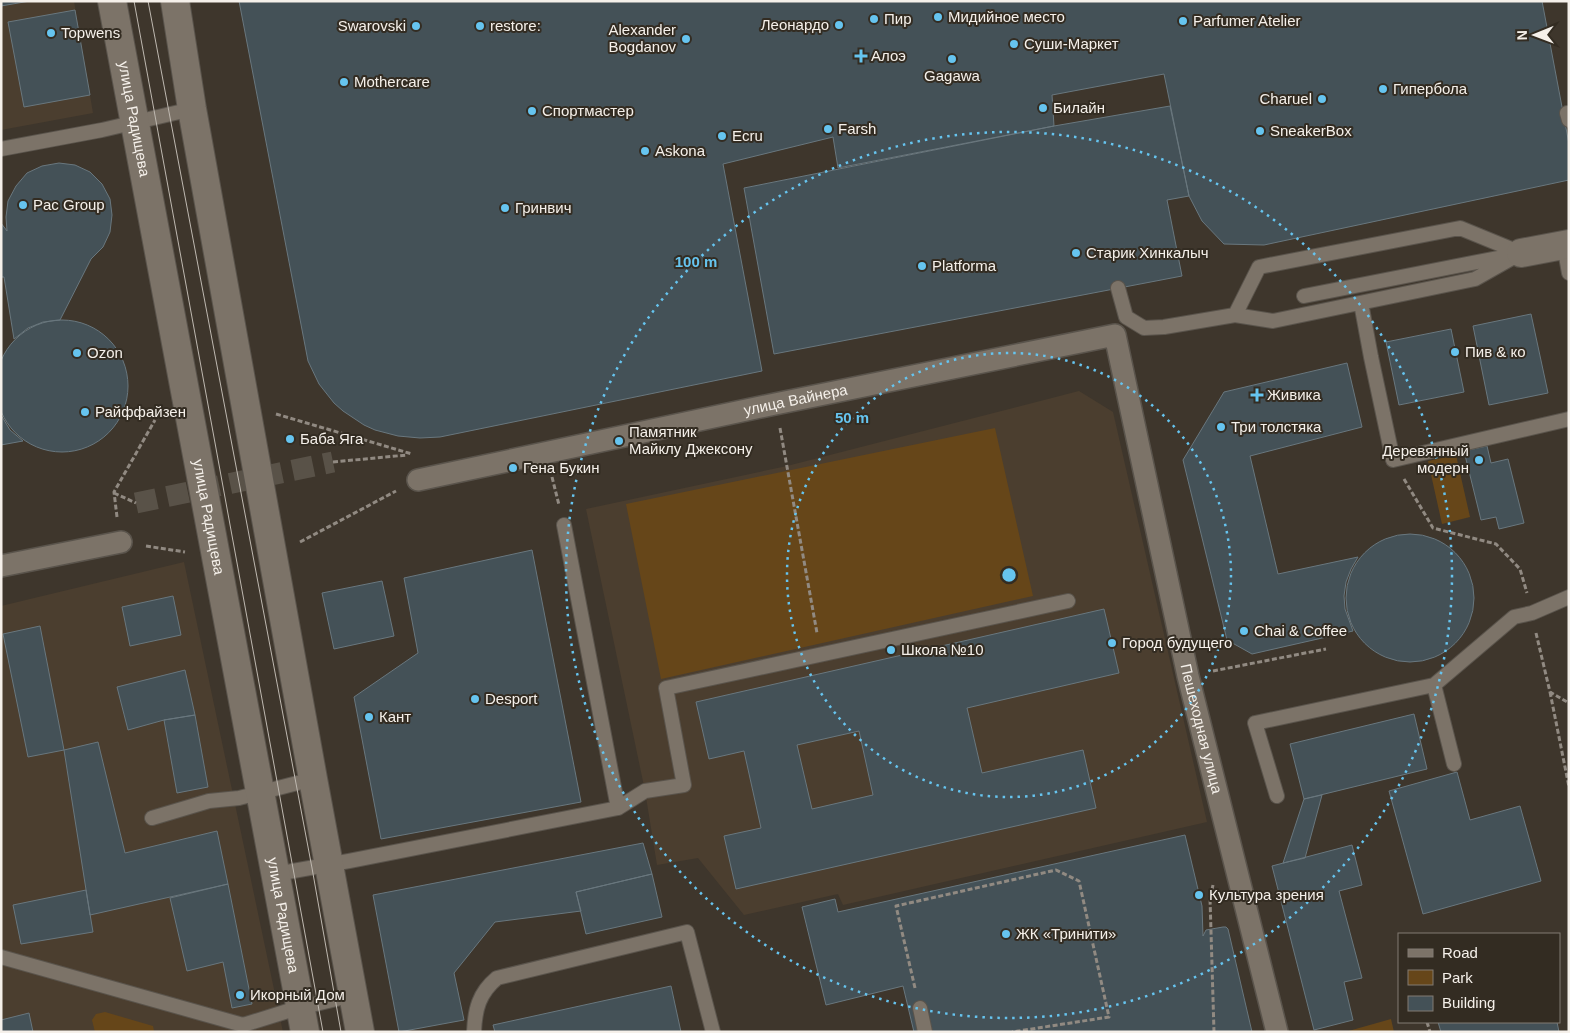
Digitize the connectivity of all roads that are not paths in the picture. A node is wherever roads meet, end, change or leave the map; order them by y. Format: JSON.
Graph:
{"nodes":[{"id":1,"x":112,"y":1,"type":"edge"},
{"id":2,"x":179,"y":2,"type":"edge"},
{"id":3,"x":192,"y":109,"type":"junction"},
{"id":4,"x":134,"y":122,"type":"junction"},
{"id":5,"x":1,"y":148,"type":"edge"},
{"id":6,"x":1566,"y":245,"type":"edge"},
{"id":7,"x":1521,"y":253,"type":"junction"},
{"id":8,"x":1569,"y":274,"type":"edge"},
{"id":9,"x":1118,"y":288,"type":"dead end"},
{"id":10,"x":1304,"y":296,"type":"dead end"},
{"id":11,"x":1361,"y":303,"type":"junction"},
{"id":12,"x":1235,"y":314,"type":"junction"},
{"id":13,"x":1115,"y":335,"type":"joint"},
{"id":14,"x":1569,"y":419,"type":"edge"},
{"id":15,"x":418,"y":480,"type":"road end"},
{"id":16,"x":564,"y":525,"type":"road end"},
{"id":17,"x":120,"y":542,"type":"road end"},
{"id":18,"x":1,"y":566,"type":"edge"},
{"id":19,"x":1569,"y":597,"type":"edge"},
{"id":20,"x":1068,"y":601,"type":"dead end"},
{"id":21,"x":1434,"y":685,"type":"junction"},
{"id":22,"x":1454,"y":764,"type":"dead end"},
{"id":23,"x":313,"y":779,"type":"junction"},
{"id":24,"x":260,"y":792,"type":"junction"},
{"id":25,"x":1277,"y":796,"type":"dead end"},
{"id":26,"x":618,"y":808,"type":"junction"},
{"id":27,"x":152,"y":818,"type":"dead end"},
{"id":28,"x":330,"y":864,"type":"junction"},
{"id":29,"x":276,"y":874,"type":"junction"},
{"id":30,"x":1,"y":958,"type":"edge"},
{"id":31,"x":353,"y":995,"type":"junction"},
{"id":32,"x":920,"y":1008,"type":"road end"},
{"id":33,"x":303,"y":1020,"type":"edge"},
{"id":34,"x":238,"y":1028,"type":"edge"},
{"id":35,"x":360,"y":1032,"type":"edge"},
{"id":36,"x":474,"y":1032,"type":"edge"},
{"id":37,"x":713,"y":1032,"type":"edge"},
{"id":38,"x":925,"y":1032,"type":"edge"},
{"id":39,"x":1277,"y":1032,"type":"edge"}],
"edges":[{"from":1,"to":4,"type":"street","name":"улица Радищева"},
{"from":2,"to":3,"type":"street"},
{"from":3,"to":4,"type":"lane"},
{"from":3,"to":23,"type":"street"},
{"from":4,"to":5,"type":"lane"},
{"from":4,"to":24,"type":"street","name":"улица Радищева"},
{"from":6,"to":7,"type":"street"},
{"from":6,"to":8,"type":"lane"},
{"from":7,"to":10,"type":"lane"},
{"from":7,"to":11,"type":"lane"},
{"from":7,"to":12,"type":"lane"},
{"from":9,"to":12,"type":"lane"},
{"from":11,"to":12,"type":"lane"},
{"from":11,"to":14,"type":"lane"},
{"from":13,"to":15,"type":"street","name":"улица Вайнера"},
{"from":13,"to":39,"type":"street","name":"Пешеходная улица"},
{"from":16,"to":26,"type":"lane"},
{"from":17,"to":18,"type":"street"},
{"from":19,"to":21,"type":"lane"},
{"from":20,"to":26,"type":"lane"},
{"from":21,"to":22,"type":"lane"},
{"from":21,"to":25,"type":"lane"},
{"from":23,"to":24,"type":"lane"},
{"from":23,"to":28,"type":"street"},
{"from":24,"to":27,"type":"lane"},
{"from":24,"to":29,"type":"street","name":"улица Радищева"},
{"from":26,"to":28,"type":"lane"},
{"from":28,"to":29,"type":"lane"},
{"from":28,"to":31,"type":"street"},
{"from":29,"to":33,"type":"street","name":"улица Радищева"},
{"from":30,"to":34,"type":"lane"},
{"from":31,"to":33,"type":"lane"},
{"from":31,"to":35,"type":"street"},
{"from":32,"to":38,"type":"lane"},
{"from":33,"to":34,"type":"lane"},
{"from":36,"to":37,"type":"lane"}]}
